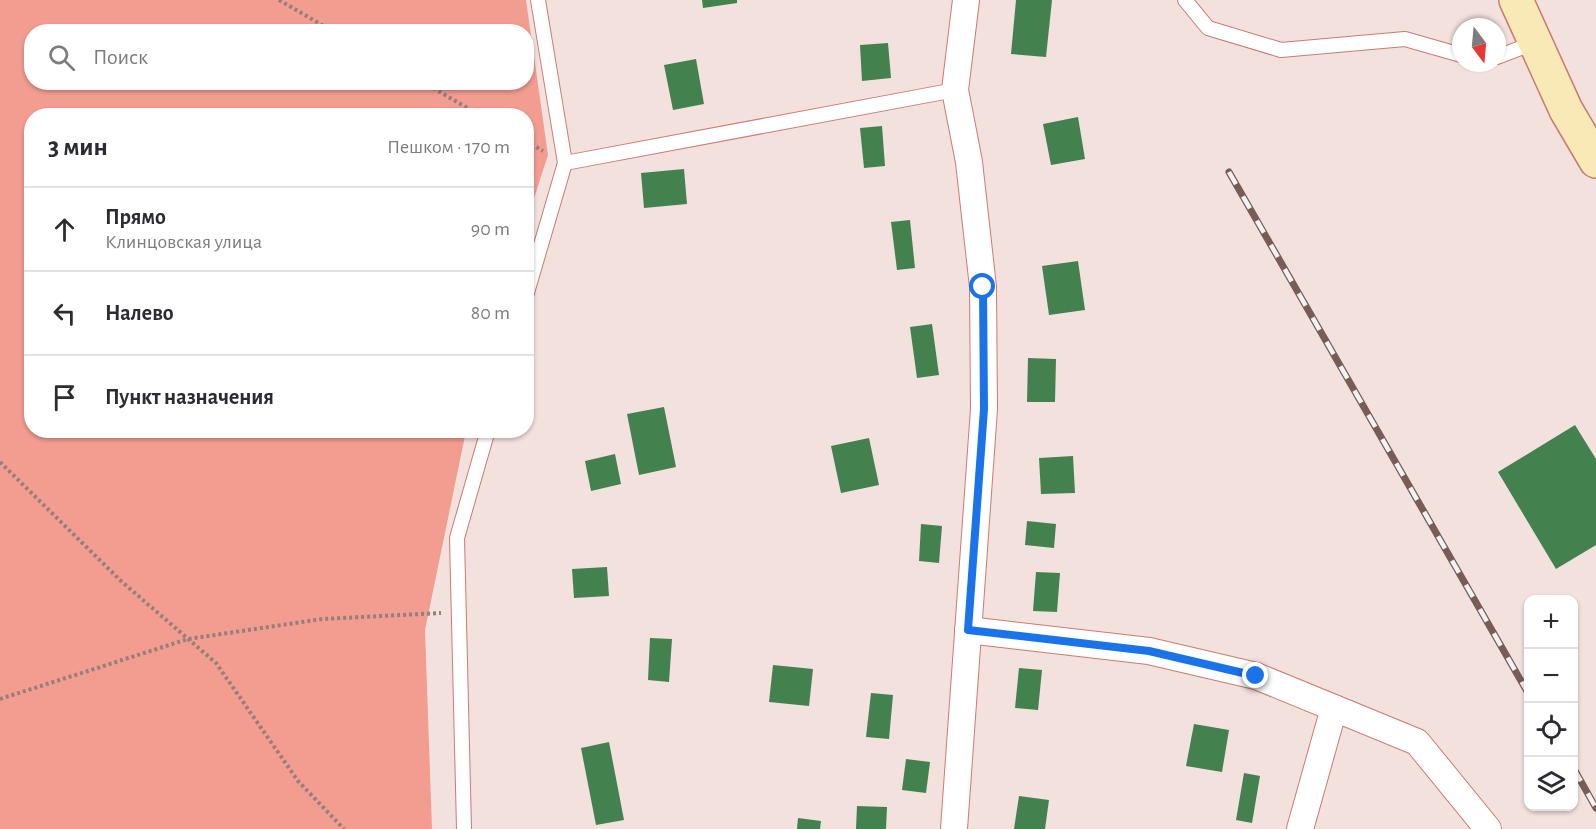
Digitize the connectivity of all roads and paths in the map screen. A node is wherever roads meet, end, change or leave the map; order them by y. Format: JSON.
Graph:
{"nodes":[{"id":1,"x":279,"y":0,"type":"edge"},
{"id":2,"x":538,"y":0,"type":"edge"},
{"id":3,"x":966,"y":0,"type":"edge"},
{"id":4,"x":1185,"y":0,"type":"edge"},
{"id":5,"x":1516,"y":0,"type":"edge"},
{"id":6,"x":320,"y":24,"type":"edge"},
{"id":7,"x":1534,"y":43,"type":"junction"},
{"id":8,"x":1452,"y":52,"type":"edge"},
{"id":9,"x":1506,"y":54,"type":"edge"},
{"id":10,"x":437,"y":90,"type":"edge"},
{"id":11,"x":955,"y":90,"type":"junction"},
{"id":12,"x":467,"y":108,"type":"edge"},
{"id":13,"x":1596,"y":161,"type":"edge"},
{"id":14,"x":565,"y":163,"type":"junction"},
{"id":15,"x":534,"y":269,"type":"edge"},
{"id":16,"x":486,"y":438,"type":"edge"},
{"id":17,"x":0,"y":462,"type":"edge"},
{"id":18,"x":459,"y":613,"type":"junction"},
{"id":19,"x":968,"y":630,"type":"junction"},
{"id":20,"x":188,"y":639,"type":"junction"},
{"id":21,"x":0,"y":699,"type":"edge"},
{"id":22,"x":1334,"y":708,"type":"junction"},
{"id":23,"x":344,"y":829,"type":"edge"},
{"id":24,"x":464,"y":829,"type":"edge"},
{"id":25,"x":954,"y":829,"type":"edge"},
{"id":26,"x":1300,"y":829,"type":"edge"},
{"id":27,"x":1488,"y":829,"type":"edge"}],
"edges":[{"from":1,"to":6,"type":"path"},
{"from":2,"to":14,"type":"lane"},
{"from":3,"to":11,"type":"street"},
{"from":4,"to":8,"type":"lane"},
{"from":5,"to":7,"type":"street"},
{"from":7,"to":9,"type":"lane"},
{"from":7,"to":13,"type":"street"},
{"from":10,"to":12,"type":"path"},
{"from":11,"to":14,"type":"lane"},
{"from":11,"to":19,"type":"street"},
{"from":14,"to":15,"type":"lane"},
{"from":16,"to":18,"type":"lane"},
{"from":17,"to":20,"type":"path"},
{"from":18,"to":20,"type":"path"},
{"from":18,"to":24,"type":"lane"},
{"from":19,"to":22,"type":"street"},
{"from":19,"to":25,"type":"street"},
{"from":20,"to":21,"type":"path"},
{"from":20,"to":23,"type":"path"},
{"from":22,"to":26,"type":"street"},
{"from":22,"to":27,"type":"street"}]}
